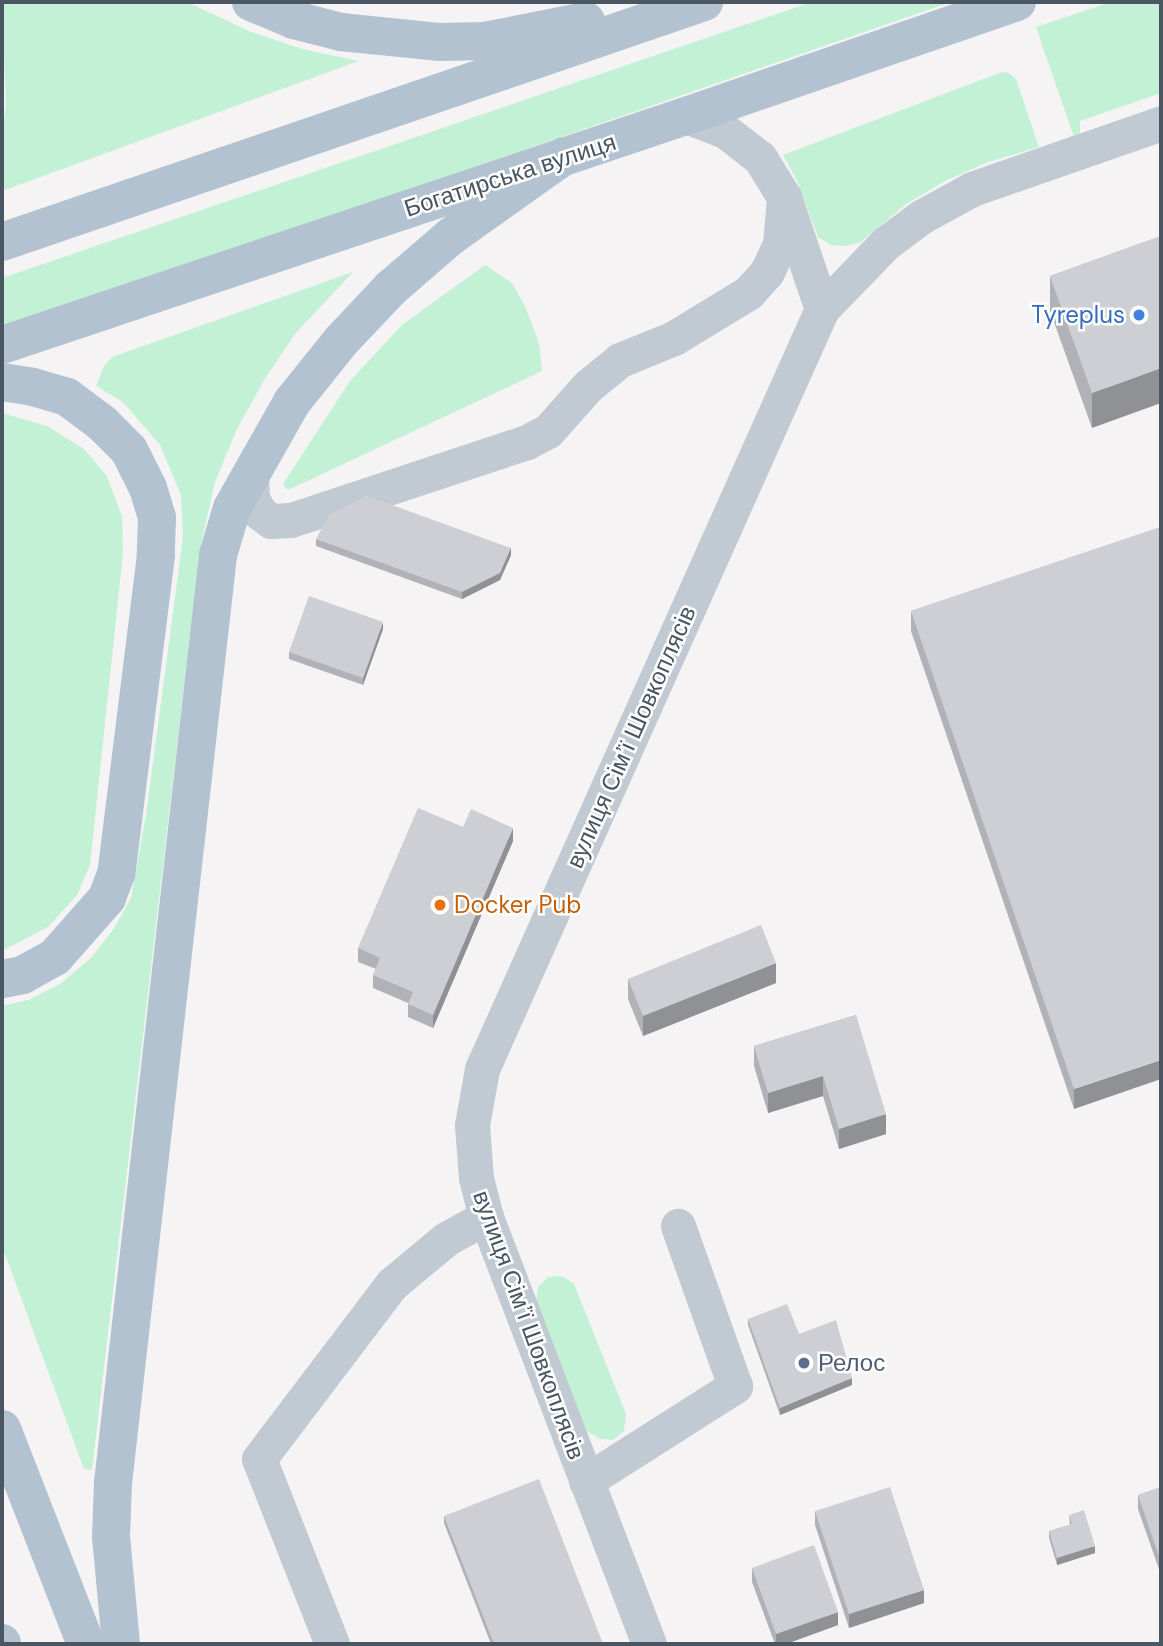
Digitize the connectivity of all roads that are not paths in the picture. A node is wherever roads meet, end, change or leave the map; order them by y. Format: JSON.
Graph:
{"nodes":[{"id":1,"x":251,"y":2,"type":"edge"},
{"id":2,"x":681,"y":2,"type":"edge"},
{"id":3,"x":704,"y":2,"type":"edge"},
{"id":4,"x":1017,"y":2,"type":"edge"},
{"id":5,"x":686,"y":116,"type":"junction"},
{"id":6,"x":1161,"y":124,"type":"edge"},
{"id":7,"x":564,"y":156,"type":"junction"},
{"id":8,"x":784,"y":197,"type":"junction"},
{"id":9,"x":2,"y":242,"type":"edge"},
{"id":10,"x":822,"y":309,"type":"junction"},
{"id":11,"x":2,"y":345,"type":"edge"},
{"id":12,"x":2,"y":382,"type":"edge"},
{"id":13,"x":251,"y":474,"type":"junction"},
{"id":14,"x":2,"y":979,"type":"edge"},
{"id":15,"x":486,"y":1217,"type":"junction"},
{"id":16,"x":678,"y":1226,"type":"dead end"},
{"id":17,"x":2,"y":1429,"type":"edge"},
{"id":18,"x":586,"y":1481,"type":"junction"},
{"id":19,"x":86,"y":1644,"type":"edge"},
{"id":20,"x":121,"y":1644,"type":"edge"},
{"id":21,"x":331,"y":1644,"type":"edge"},
{"id":22,"x":649,"y":1644,"type":"edge"}],
"edges":[{"from":1,"to":2,"type":"main road"},
{"from":3,"to":9,"type":"main road"},
{"from":4,"to":5,"type":"main road","name":"Богатирська вулиця"},
{"from":5,"to":7,"type":"main road","name":"Богатирська вулиця"},
{"from":5,"to":8,"type":"street"},
{"from":6,"to":10,"type":"street"},
{"from":7,"to":11,"type":"main road","name":"Богатирська вулиця"},
{"from":7,"to":13,"type":"main road"},
{"from":8,"to":10,"type":"street"},
{"from":8,"to":13,"type":"street"},
{"from":10,"to":15,"type":"street","name":"вулиця Сімʼї Шовкоплясів"},
{"from":12,"to":14,"type":"main road"},
{"from":13,"to":20,"type":"main road"},
{"from":15,"to":18,"type":"street","name":"вулиця Сімʼї Шовкоплясів"},
{"from":15,"to":21,"type":"street"},
{"from":16,"to":18,"type":"street"},
{"from":17,"to":19,"type":"main road"},
{"from":18,"to":22,"type":"street","name":"вулиця Сімʼї Шовкоплясів"}]}
